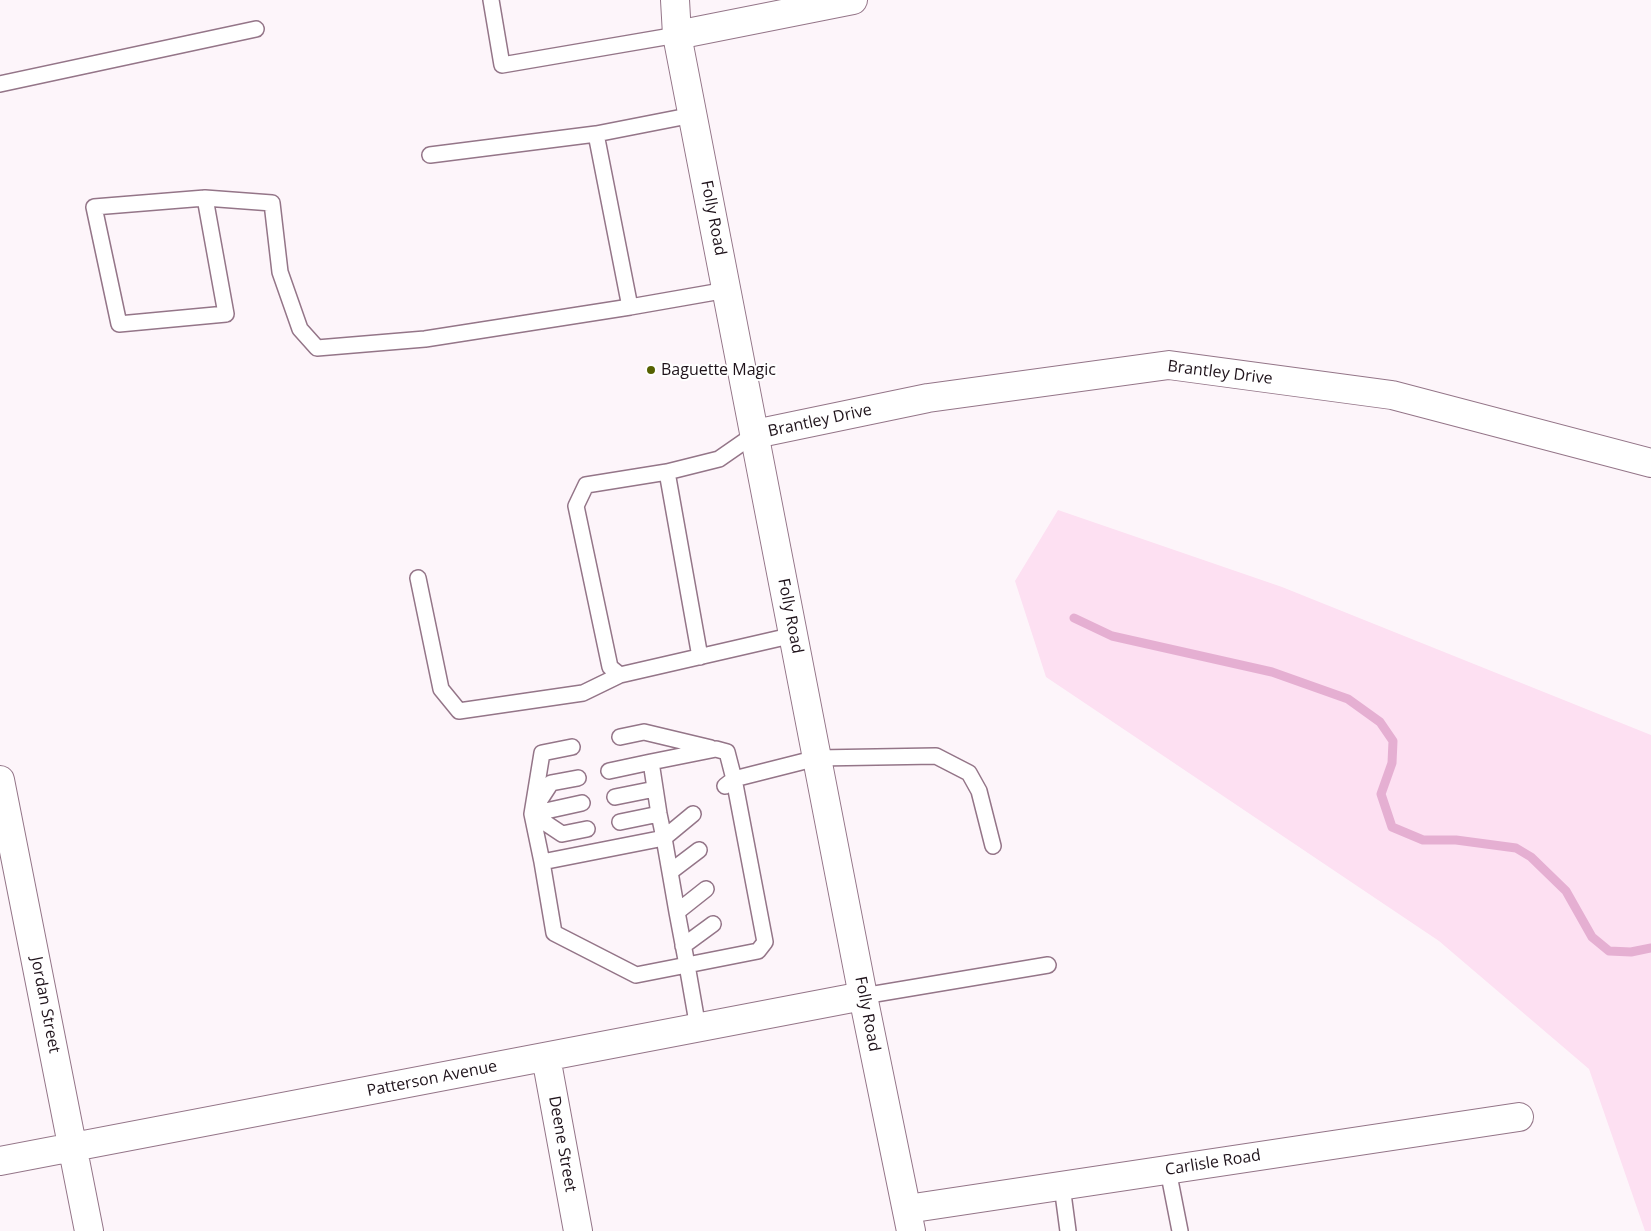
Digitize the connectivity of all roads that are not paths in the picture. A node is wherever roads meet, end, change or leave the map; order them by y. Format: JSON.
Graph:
{"nodes":[{"id":1,"x":491,"y":0,"type":"edge"},
{"id":2,"x":675,"y":0,"type":"edge"},
{"id":3,"x":853,"y":0,"type":"edge"},
{"id":4,"x":800,"y":5,"type":"edge"},
{"id":5,"x":256,"y":29,"type":"dead end"},
{"id":6,"x":677,"y":35,"type":"junction"},
{"id":7,"x":0,"y":84,"type":"edge"},
{"id":8,"x":693,"y":115,"type":"junction"},
{"id":9,"x":596,"y":134,"type":"junction"},
{"id":10,"x":430,"y":155,"type":"dead end"},
{"id":11,"x":205,"y":198,"type":"junction"},
{"id":12,"x":727,"y":290,"type":"junction"},
{"id":13,"x":630,"y":307,"type":"junction"},
{"id":14,"x":755,"y":434,"type":"junction"},
{"id":15,"x":1651,"y":463,"type":"edge"},
{"id":16,"x":666,"y":472,"type":"junction"},
{"id":17,"x":418,"y":578,"type":"dead end"},
{"id":18,"x":794,"y":635,"type":"junction"},
{"id":19,"x":700,"y":656,"type":"junction"},
{"id":20,"x":620,"y":675,"type":"junction"},
{"id":21,"x":620,"y":737,"type":"dead end"},
{"id":22,"x":572,"y":747,"type":"dead end"},
{"id":23,"x":716,"y":749,"type":"junction"},
{"id":24,"x":817,"y":758,"type":"junction"},
{"id":25,"x":651,"y":762,"type":"junction"},
{"id":26,"x":610,"y":771,"type":"dead end"},
{"id":27,"x":578,"y":778,"type":"dead end"},
{"id":28,"x":0,"y":780,"type":"edge"},
{"id":29,"x":730,"y":783,"type":"junction"},
{"id":30,"x":655,"y":789,"type":"junction"},
{"id":31,"x":615,"y":797,"type":"dead end"},
{"id":32,"x":582,"y":803,"type":"dead end"},
{"id":33,"x":532,"y":814,"type":"junction"},
{"id":34,"x":660,"y":814,"type":"junction"},
{"id":35,"x":693,"y":814,"type":"dead end"},
{"id":36,"x":620,"y":822,"type":"dead end"},
{"id":37,"x":587,"y":829,"type":"dead end"},
{"id":38,"x":664,"y":838,"type":"junction"},
{"id":39,"x":993,"y":846,"type":"dead end"},
{"id":40,"x":699,"y":850,"type":"dead end"},
{"id":41,"x":542,"y":862,"type":"junction"},
{"id":42,"x":670,"y":872,"type":"junction"},
{"id":43,"x":706,"y":889,"type":"dead end"},
{"id":44,"x":677,"y":912,"type":"junction"},
{"id":45,"x":713,"y":924,"type":"dead end"},
{"id":46,"x":683,"y":946,"type":"junction"},
{"id":47,"x":686,"y":965,"type":"junction"},
{"id":48,"x":1048,"y":965,"type":"dead end"},
{"id":49,"x":863,"y":996,"type":"junction"},
{"id":50,"x":698,"y":1028,"type":"junction"},
{"id":51,"x":546,"y":1057,"type":"junction"},
{"id":52,"x":1519,"y":1117,"type":"dead end"},
{"id":53,"x":73,"y":1146,"type":"junction"},
{"id":54,"x":0,"y":1161,"type":"edge"},
{"id":55,"x":1168,"y":1170,"type":"junction"},
{"id":56,"x":1062,"y":1186,"type":"junction"},
{"id":57,"x":909,"y":1220,"type":"edge"},
{"id":58,"x":89,"y":1231,"type":"edge"},
{"id":59,"x":578,"y":1231,"type":"edge"},
{"id":60,"x":1068,"y":1231,"type":"edge"},
{"id":61,"x":1180,"y":1231,"type":"edge"}],
"edges":[{"from":1,"to":6,"type":"lane"},
{"from":2,"to":6,"type":"street","name":"Folly Road"},
{"from":3,"to":4,"type":"street"},
{"from":4,"to":6,"type":"street"},
{"from":5,"to":7,"type":"lane"},
{"from":6,"to":8,"type":"street","name":"Folly Road"},
{"from":8,"to":9,"type":"lane"},
{"from":8,"to":12,"type":"street","name":"Folly Road"},
{"from":9,"to":10,"type":"lane"},
{"from":9,"to":13,"type":"lane"},
{"from":11,"to":11,"type":"lane"},
{"from":11,"to":13,"type":"lane"},
{"from":12,"to":13,"type":"lane"},
{"from":12,"to":14,"type":"street","name":"Folly Road"},
{"from":14,"to":15,"type":"street","name":"Brantley Drive"},
{"from":14,"to":16,"type":"lane"},
{"from":14,"to":18,"type":"street","name":"Folly Road"},
{"from":16,"to":19,"type":"lane"},
{"from":16,"to":20,"type":"lane"},
{"from":17,"to":20,"type":"lane"},
{"from":18,"to":19,"type":"lane"},
{"from":18,"to":24,"type":"street","name":"Folly Road"},
{"from":19,"to":20,"type":"lane"},
{"from":21,"to":23,"type":"lane"},
{"from":22,"to":33,"type":"lane"},
{"from":23,"to":25,"type":"lane"},
{"from":23,"to":29,"type":"lane"},
{"from":24,"to":29,"type":"lane"},
{"from":24,"to":39,"type":"lane"},
{"from":24,"to":49,"type":"street","name":"Folly Road"},
{"from":25,"to":26,"type":"lane"},
{"from":25,"to":30,"type":"lane"},
{"from":27,"to":33,"type":"lane"},
{"from":28,"to":53,"type":"street","name":"Jordan Street"},
{"from":29,"to":47,"type":"lane"},
{"from":30,"to":31,"type":"lane"},
{"from":30,"to":34,"type":"lane"},
{"from":32,"to":33,"type":"lane"},
{"from":33,"to":37,"type":"lane"},
{"from":33,"to":41,"type":"lane"},
{"from":34,"to":36,"type":"lane"},
{"from":34,"to":38,"type":"lane"},
{"from":35,"to":38,"type":"lane"},
{"from":38,"to":41,"type":"lane"},
{"from":38,"to":42,"type":"lane"},
{"from":40,"to":42,"type":"lane"},
{"from":41,"to":47,"type":"lane"},
{"from":42,"to":44,"type":"lane"},
{"from":43,"to":44,"type":"lane"},
{"from":44,"to":46,"type":"lane"},
{"from":45,"to":46,"type":"lane"},
{"from":46,"to":47,"type":"lane"},
{"from":47,"to":50,"type":"lane"},
{"from":48,"to":49,"type":"lane"},
{"from":49,"to":50,"type":"street","name":"Patterson Avenue"},
{"from":49,"to":57,"type":"street","name":"Folly Road"},
{"from":50,"to":51,"type":"street","name":"Patterson Avenue"},
{"from":51,"to":53,"type":"street","name":"Patterson Avenue"},
{"from":51,"to":59,"type":"street","name":"Deene Street"},
{"from":52,"to":55,"type":"street","name":"Carlisle Road"},
{"from":53,"to":54,"type":"street","name":"Patterson Avenue"},
{"from":53,"to":58,"type":"street","name":"Jordan Street"},
{"from":55,"to":56,"type":"street","name":"Carlisle Road"},
{"from":55,"to":61,"type":"lane"},
{"from":56,"to":57,"type":"street","name":"Carlisle Road"},
{"from":56,"to":60,"type":"lane"}]}
